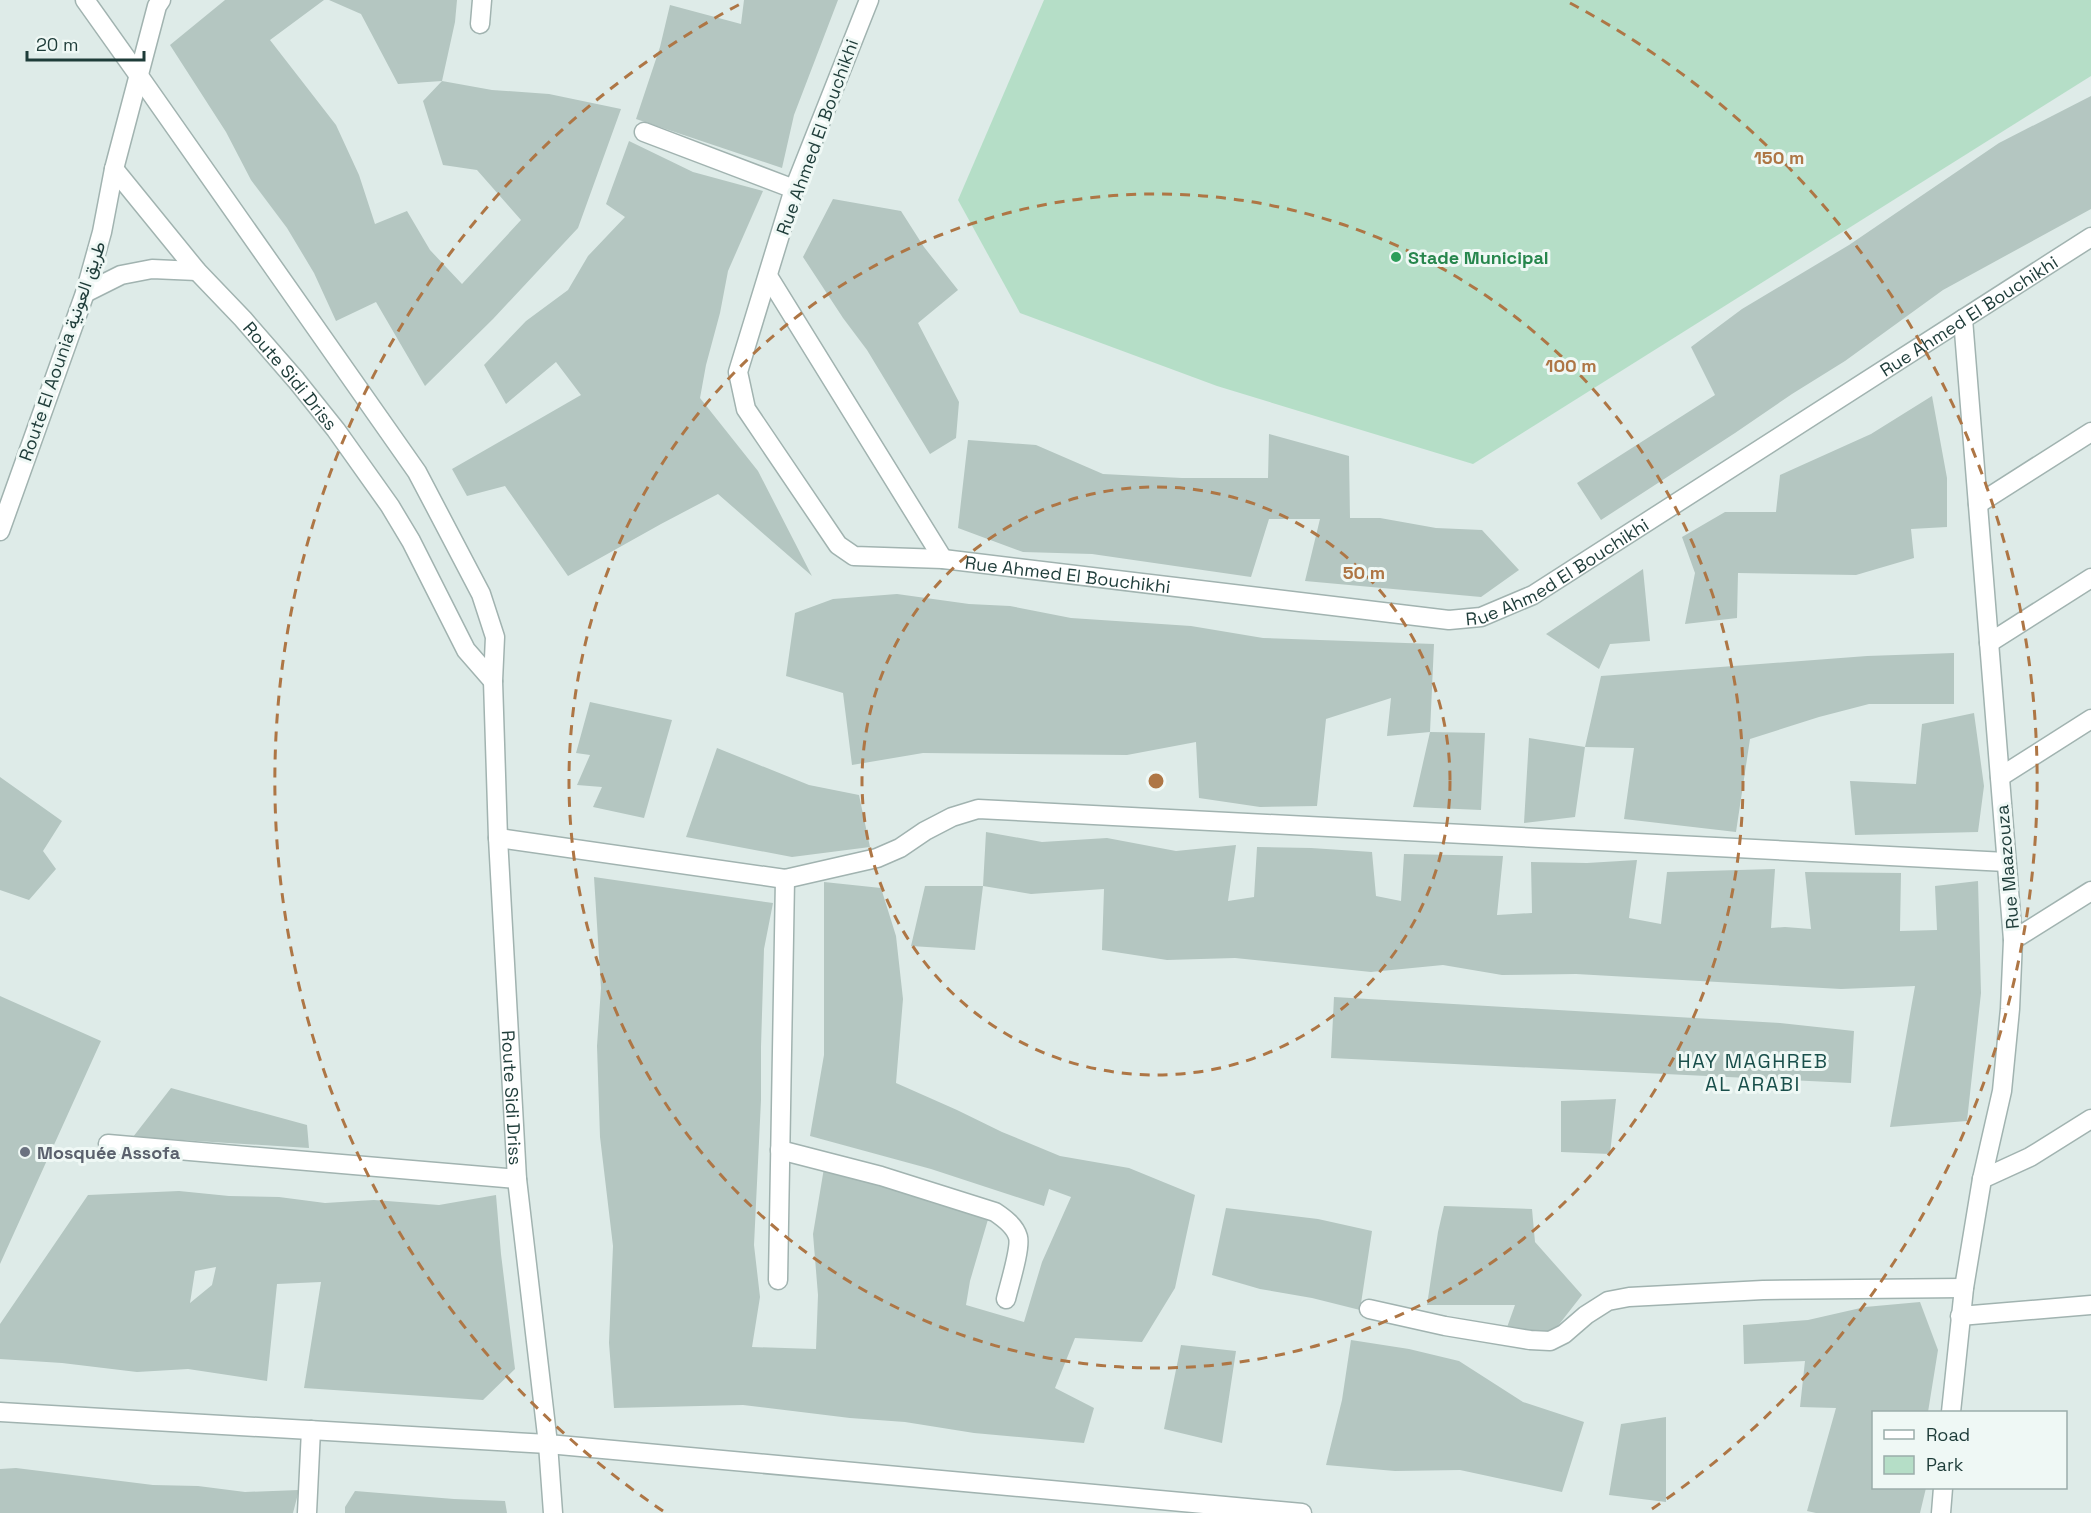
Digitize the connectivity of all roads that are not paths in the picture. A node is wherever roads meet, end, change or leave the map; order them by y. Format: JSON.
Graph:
{"nodes":[{"id":1,"x":85,"y":0,"type":"edge"},
{"id":2,"x":161,"y":0,"type":"edge"},
{"id":3,"x":482,"y":0,"type":"edge"},
{"id":4,"x":869,"y":0,"type":"edge"},
{"id":5,"x":480,"y":24,"type":"dead end"},
{"id":6,"x":139,"y":76,"type":"junction"},
{"id":7,"x":644,"y":132,"type":"dead end"},
{"id":8,"x":114,"y":169,"type":"junction"},
{"id":9,"x":794,"y":189,"type":"junction"},
{"id":10,"x":2091,"y":237,"type":"edge"},
{"id":11,"x":197,"y":271,"type":"junction"},
{"id":12,"x":768,"y":276,"type":"junction"},
{"id":13,"x":85,"y":293,"type":"junction"},
{"id":14,"x":1963,"y":319,"type":"junction"},
{"id":15,"x":2091,"y":432,"type":"edge"},
{"id":16,"x":1978,"y":504,"type":"junction"},
{"id":17,"x":2,"y":518,"type":"edge"},
{"id":18,"x":943,"y":559,"type":"junction"},
{"id":19,"x":2091,"y":578,"type":"edge"},
{"id":20,"x":1989,"y":643,"type":"junction"},
{"id":21,"x":493,"y":681,"type":"junction"},
{"id":22,"x":2091,"y":718,"type":"edge"},
{"id":23,"x":2000,"y":777,"type":"junction"},
{"id":24,"x":498,"y":838,"type":"junction"},
{"id":25,"x":2007,"y":862,"type":"junction"},
{"id":26,"x":784,"y":879,"type":"junction"},
{"id":27,"x":2091,"y":891,"type":"edge"},
{"id":28,"x":2013,"y":940,"type":"junction"},
{"id":29,"x":2091,"y":1119,"type":"edge"},
{"id":30,"x":108,"y":1144,"type":"dead end"},
{"id":31,"x":780,"y":1150,"type":"junction"},
{"id":32,"x":517,"y":1179,"type":"junction"},
{"id":33,"x":1982,"y":1179,"type":"junction"},
{"id":34,"x":778,"y":1280,"type":"dead end"},
{"id":35,"x":1965,"y":1288,"type":"junction"},
{"id":36,"x":1006,"y":1299,"type":"dead end"},
{"id":37,"x":2091,"y":1305,"type":"edge"},
{"id":38,"x":1369,"y":1309,"type":"dead end"},
{"id":39,"x":1960,"y":1316,"type":"junction"},
{"id":40,"x":1951,"y":1411,"type":"edge"},
{"id":41,"x":0,"y":1413,"type":"edge"},
{"id":42,"x":311,"y":1430,"type":"junction"},
{"id":43,"x":548,"y":1444,"type":"junction"},
{"id":44,"x":1943,"y":1489,"type":"edge"},
{"id":45,"x":308,"y":1513,"type":"edge"},
{"id":46,"x":554,"y":1513,"type":"edge"},
{"id":47,"x":1302,"y":1513,"type":"edge"},
{"id":48,"x":1941,"y":1513,"type":"edge"}],
"edges":[{"from":1,"to":6,"type":"street","name":"Route Sidi Driss"},
{"from":2,"to":6,"type":"street"},
{"from":3,"to":5,"type":"street"},
{"from":4,"to":9,"type":"street","name":"Rue Ahmed El Bouchikhi"},
{"from":6,"to":8,"type":"street"},
{"from":6,"to":21,"type":"street","name":"Route Sidi Driss"},
{"from":7,"to":9,"type":"street"},
{"from":8,"to":11,"type":"street","name":"Route Sidi Driss"},
{"from":8,"to":13,"type":"street","name":"Route El Aounia طريق العونية"},
{"from":9,"to":12,"type":"street","name":"Rue Ahmed El Bouchikhi"},
{"from":10,"to":14,"type":"street","name":"Rue Ahmed El Bouchikhi"},
{"from":11,"to":13,"type":"street"},
{"from":11,"to":21,"type":"street","name":"Route Sidi Driss"},
{"from":12,"to":18,"type":"street","name":"Rue Ahmed El Bouchikhi"},
{"from":12,"to":18,"type":"street","name":"Rue Ahmed El Bouchikhi"},
{"from":13,"to":17,"type":"street","name":"Route El Aounia طريق العونية"},
{"from":14,"to":16,"type":"street","name":"Rue Maazouza"},
{"from":14,"to":18,"type":"street","name":"Rue Ahmed El Bouchikhi"},
{"from":15,"to":16,"type":"street"},
{"from":16,"to":20,"type":"street","name":"Rue Maazouza"},
{"from":19,"to":20,"type":"street"},
{"from":20,"to":23,"type":"street","name":"Rue Maazouza"},
{"from":21,"to":24,"type":"street","name":"Route Sidi Driss"},
{"from":22,"to":23,"type":"street"},
{"from":23,"to":25,"type":"street","name":"Rue Maazouza"},
{"from":24,"to":26,"type":"street"},
{"from":24,"to":32,"type":"street","name":"Route Sidi Driss"},
{"from":25,"to":26,"type":"street"},
{"from":25,"to":28,"type":"street","name":"Rue Maazouza"},
{"from":26,"to":31,"type":"street"},
{"from":27,"to":28,"type":"street"},
{"from":28,"to":33,"type":"street","name":"Rue Maazouza"},
{"from":29,"to":33,"type":"street"},
{"from":30,"to":32,"type":"street"},
{"from":31,"to":34,"type":"street"},
{"from":31,"to":36,"type":"street"},
{"from":32,"to":43,"type":"street","name":"Route Sidi Driss"},
{"from":33,"to":35,"type":"street","name":"Rue Maazouza"},
{"from":35,"to":38,"type":"street"},
{"from":35,"to":39,"type":"street","name":"Rue Maazouza"},
{"from":37,"to":39,"type":"street"},
{"from":39,"to":40,"type":"street","name":"Rue Maazouza"},
{"from":41,"to":42,"type":"street"},
{"from":42,"to":43,"type":"street"},
{"from":42,"to":45,"type":"street"},
{"from":43,"to":46,"type":"street","name":"Route Sidi Driss"},
{"from":43,"to":47,"type":"street"},
{"from":44,"to":48,"type":"street"}]}
